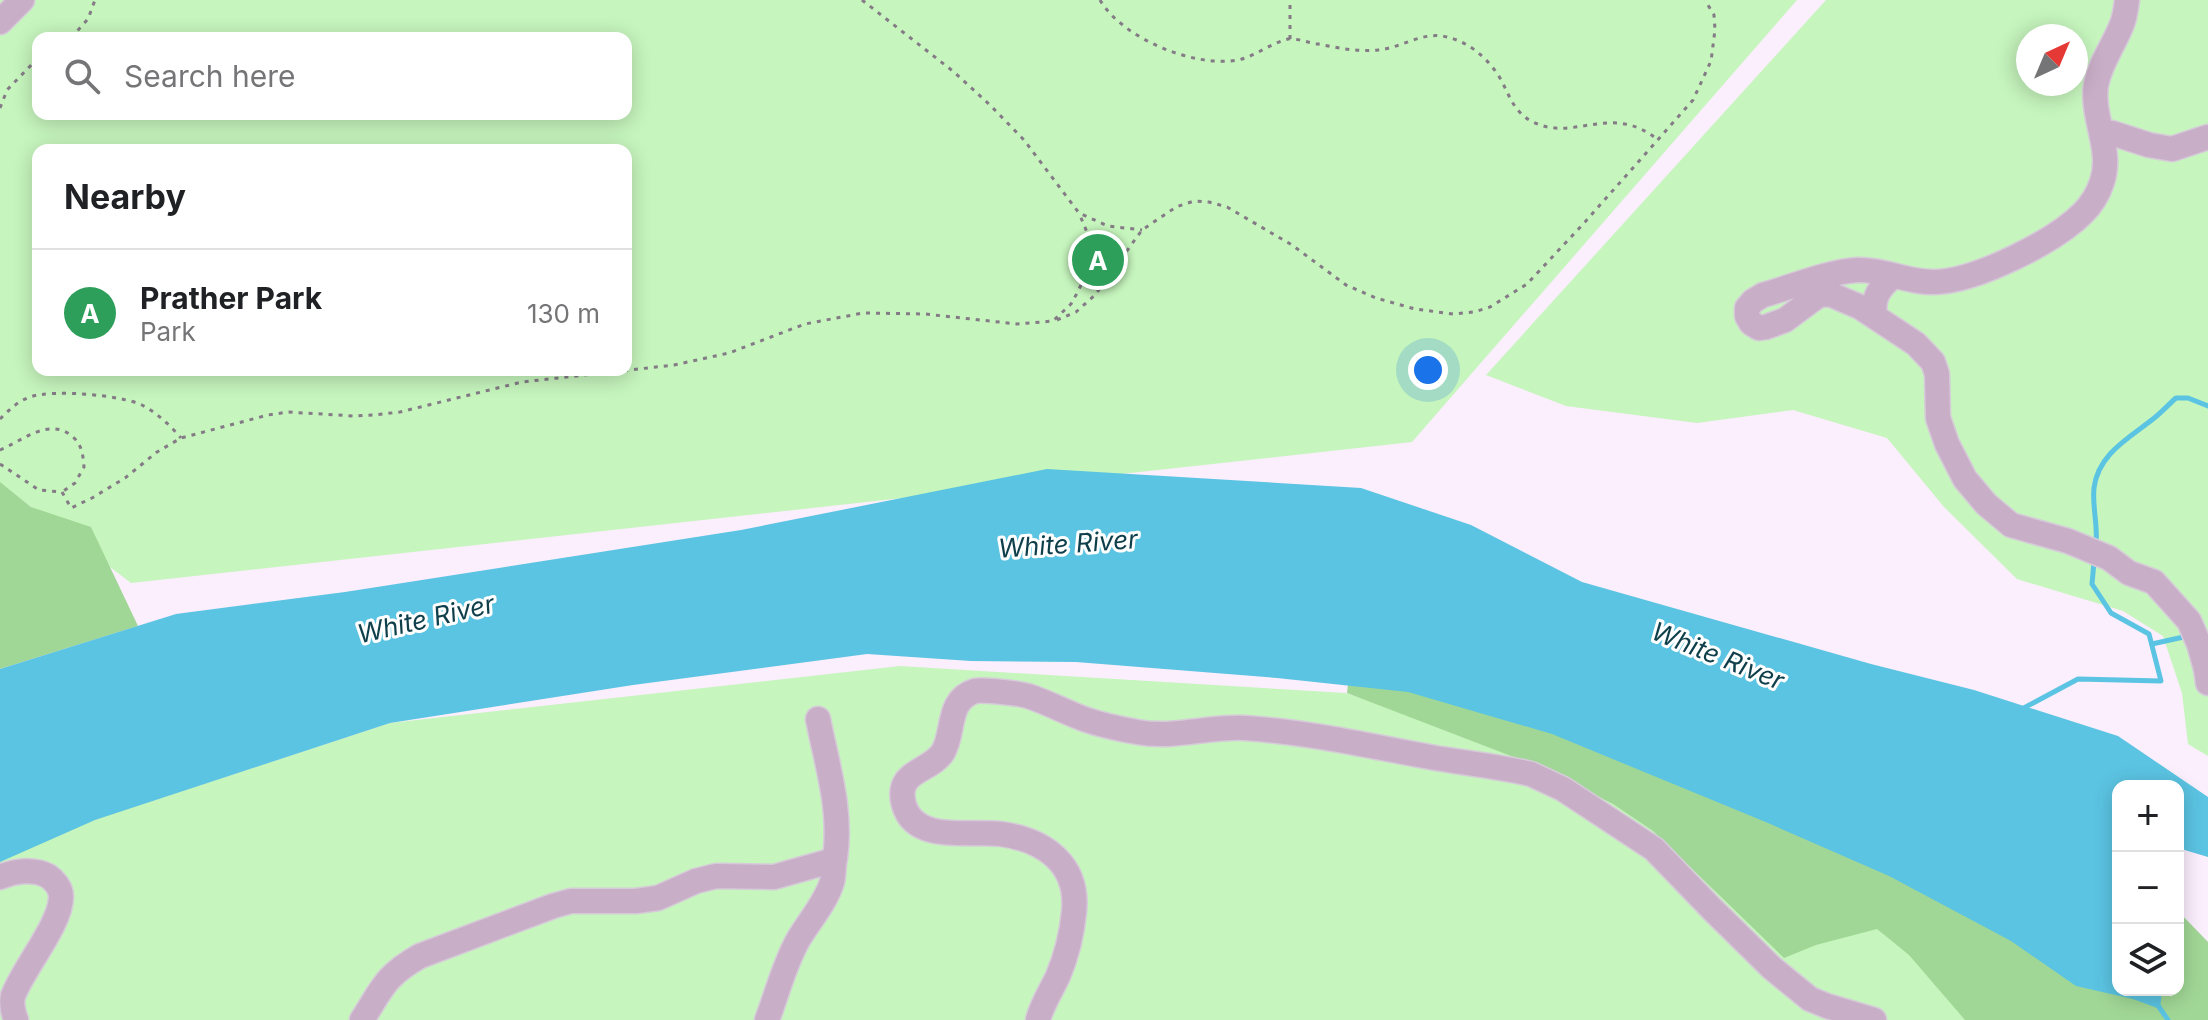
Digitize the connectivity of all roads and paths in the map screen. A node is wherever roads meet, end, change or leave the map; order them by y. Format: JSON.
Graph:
{"nodes":[{"id":1,"x":22,"y":0,"type":"edge"},
{"id":2,"x":95,"y":0,"type":"edge"},
{"id":3,"x":862,"y":0,"type":"edge"},
{"id":4,"x":1100,"y":0,"type":"edge"},
{"id":5,"x":1290,"y":0,"type":"edge"},
{"id":6,"x":1705,"y":0,"type":"edge"},
{"id":7,"x":2127,"y":0,"type":"edge"},
{"id":8,"x":0,"y":22,"type":"edge"},
{"id":9,"x":76,"y":32,"type":"edge"},
{"id":10,"x":1290,"y":39,"type":"junction"},
{"id":11,"x":32,"y":64,"type":"edge"},
{"id":12,"x":0,"y":108,"type":"edge"},
{"id":13,"x":2103,"y":136,"type":"junction"},
{"id":14,"x":2208,"y":137,"type":"edge"},
{"id":15,"x":1658,"y":140,"type":"junction"},
{"id":16,"x":1079,"y":213,"type":"junction"},
{"id":17,"x":1142,"y":230,"type":"junction"},
{"id":18,"x":1893,"y":276,"type":"junction"},
{"id":19,"x":1875,"y":316,"type":"junction"},
{"id":20,"x":1053,"y":321,"type":"junction"},
{"id":21,"x":632,"y":369,"type":"edge"},
{"id":22,"x":572,"y":376,"type":"edge"},
{"id":23,"x":0,"y":419,"type":"edge"},
{"id":24,"x":181,"y":438,"type":"junction"},
{"id":25,"x":0,"y":450,"type":"edge"},
{"id":26,"x":0,"y":464,"type":"edge"},
{"id":27,"x":62,"y":492,"type":"junction"},
{"id":28,"x":2208,"y":683,"type":"edge"},
{"id":29,"x":818,"y":719,"type":"dead end"},
{"id":30,"x":834,"y":860,"type":"junction"},
{"id":31,"x":0,"y":877,"type":"edge"},
{"id":32,"x":16,"y":1020,"type":"edge"},
{"id":33,"x":362,"y":1020,"type":"edge"},
{"id":34,"x":767,"y":1020,"type":"edge"},
{"id":35,"x":1038,"y":1020,"type":"edge"},
{"id":36,"x":1874,"y":1020,"type":"edge"}],
"edges":[{"from":1,"to":8,"type":"lane"},
{"from":2,"to":9,"type":"path"},
{"from":3,"to":16,"type":"path"},
{"from":4,"to":10,"type":"path"},
{"from":5,"to":10,"type":"path"},
{"from":6,"to":15,"type":"path"},
{"from":7,"to":13,"type":"lane"},
{"from":10,"to":15,"type":"path"},
{"from":11,"to":12,"type":"path"},
{"from":13,"to":14,"type":"lane"},
{"from":13,"to":18,"type":"lane"},
{"from":15,"to":17,"type":"path"},
{"from":16,"to":17,"type":"path"},
{"from":16,"to":20,"type":"path"},
{"from":17,"to":20,"type":"path"},
{"from":18,"to":19,"type":"lane"},
{"from":18,"to":19,"type":"lane"},
{"from":19,"to":28,"type":"lane"},
{"from":20,"to":21,"type":"path"},
{"from":22,"to":24,"type":"path"},
{"from":23,"to":24,"type":"path"},
{"from":24,"to":27,"type":"path"},
{"from":25,"to":27,"type":"path"},
{"from":26,"to":27,"type":"path"},
{"from":29,"to":30,"type":"lane"},
{"from":30,"to":33,"type":"lane"},
{"from":30,"to":34,"type":"lane"},
{"from":31,"to":32,"type":"lane"},
{"from":35,"to":36,"type":"lane"}]}
